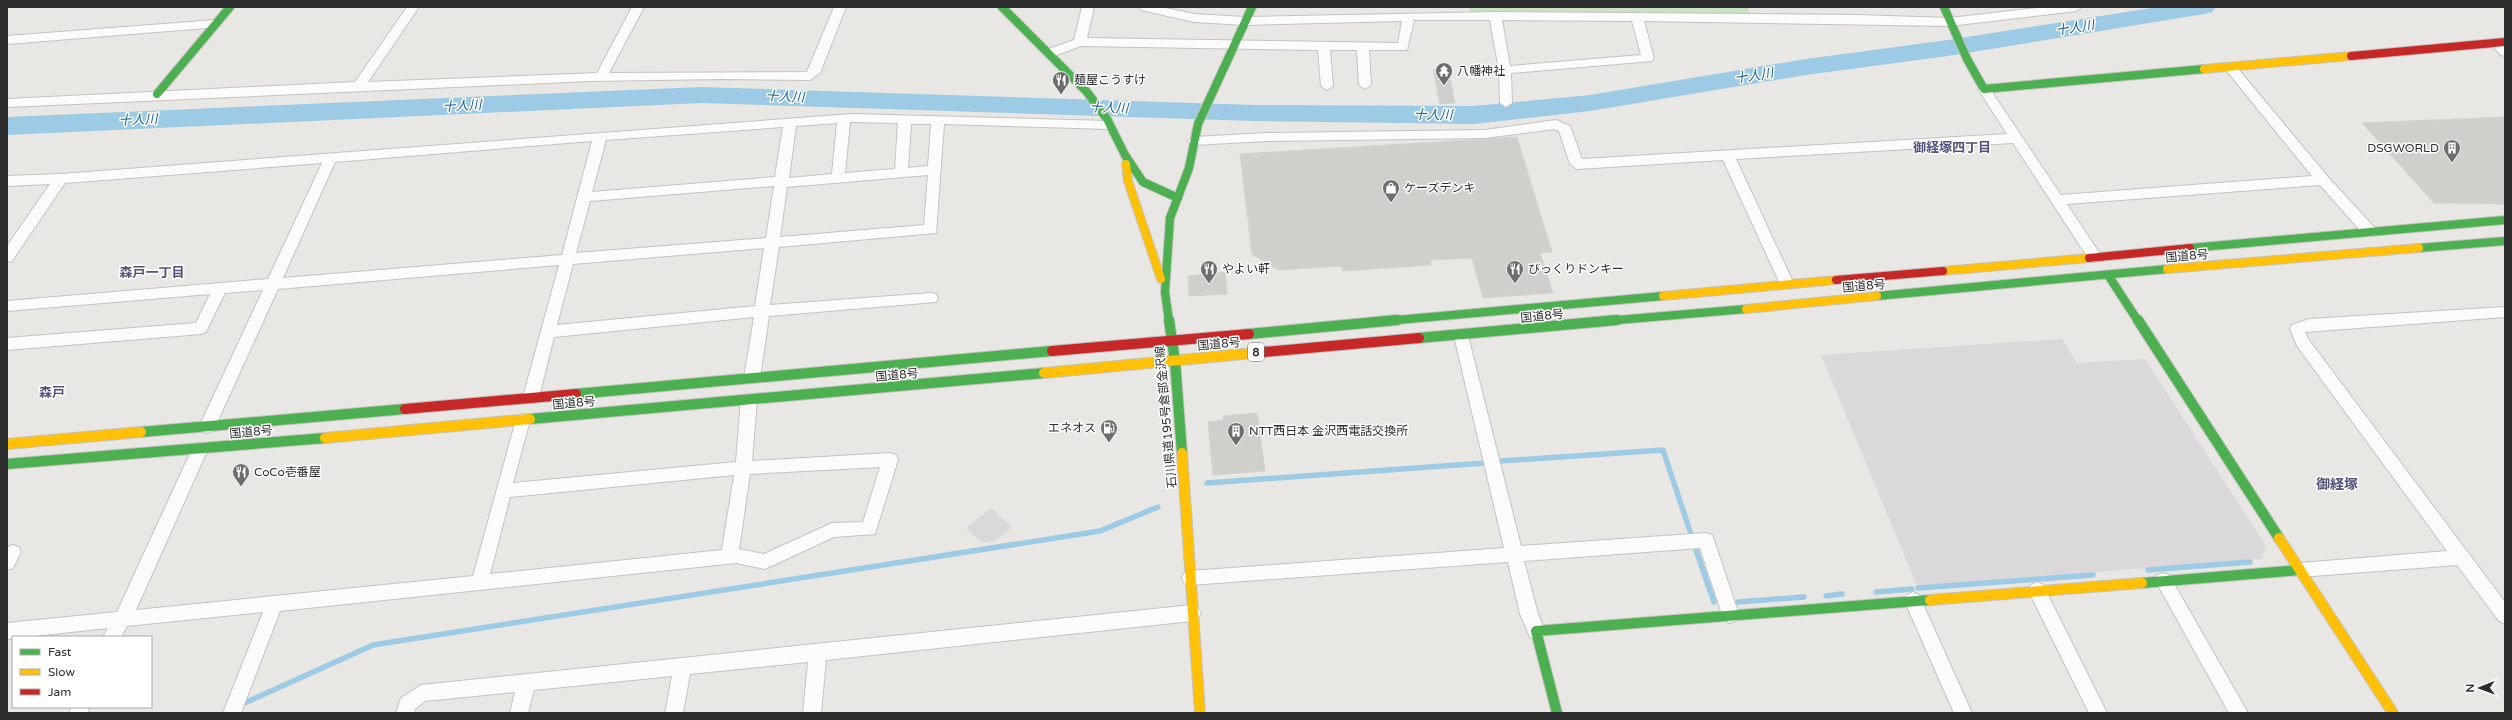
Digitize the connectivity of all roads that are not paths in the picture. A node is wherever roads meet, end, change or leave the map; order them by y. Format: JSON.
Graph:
{"nodes":[{"id":1,"x":230,"y":7,"type":"edge"},
{"id":2,"x":413,"y":7,"type":"edge"},
{"id":3,"x":638,"y":7,"type":"edge"},
{"id":4,"x":840,"y":7,"type":"edge"},
{"id":5,"x":1002,"y":7,"type":"edge"},
{"id":6,"x":1088,"y":7,"type":"edge"},
{"id":7,"x":1145,"y":7,"type":"edge"},
{"id":8,"x":1252,"y":7,"type":"edge"},
{"id":9,"x":1852,"y":7,"type":"edge"},
{"id":10,"x":1944,"y":7,"type":"edge"},
{"id":11,"x":2076,"y":7,"type":"edge"},
{"id":12,"x":2045,"y":9,"type":"edge"},
{"id":13,"x":1427,"y":11,"type":"edge"},
{"id":14,"x":1762,"y":12,"type":"edge"},
{"id":15,"x":1202,"y":13,"type":"edge"},
{"id":16,"x":1495,"y":16,"type":"junction"},
{"id":17,"x":1409,"y":17,"type":"junction"},
{"id":18,"x":1637,"y":17,"type":"junction"},
{"id":19,"x":1857,"y":19,"type":"junction"},
{"id":20,"x":1246,"y":21,"type":"junction"},
{"id":21,"x":1950,"y":22,"type":"junction"},
{"id":22,"x":215,"y":24,"type":"junction"},
{"id":23,"x":7,"y":40,"type":"edge"},
{"id":24,"x":1080,"y":42,"type":"junction"},
{"id":25,"x":2500,"y":42,"type":"edge"},
{"id":26,"x":1236,"y":45,"type":"junction"},
{"id":27,"x":1324,"y":46,"type":"junction"},
{"id":28,"x":1363,"y":46,"type":"junction"},
{"id":29,"x":2505,"y":52,"type":"edge"},
{"id":30,"x":1050,"y":53,"type":"junction"},
{"id":31,"x":2230,"y":67,"type":"junction"},
{"id":32,"x":1505,"y":70,"type":"junction"},
{"id":33,"x":601,"y":77,"type":"junction"},
{"id":34,"x":1365,"y":85,"type":"dead end"},
{"id":35,"x":359,"y":86,"type":"junction"},
{"id":36,"x":1327,"y":86,"type":"dead end"},
{"id":37,"x":1984,"y":89,"type":"junction"},
{"id":38,"x":157,"y":94,"type":"junction"},
{"id":39,"x":7,"y":102,"type":"edge"},
{"id":40,"x":1506,"y":103,"type":"dead end"},
{"id":41,"x":844,"y":119,"type":"junction"},
{"id":42,"x":905,"y":119,"type":"junction"},
{"id":43,"x":938,"y":120,"type":"junction"},
{"id":44,"x":1108,"y":122,"type":"junction"},
{"id":45,"x":790,"y":123,"type":"junction"},
{"id":46,"x":600,"y":137,"type":"junction"},
{"id":47,"x":2016,"y":138,"type":"junction"},
{"id":48,"x":1194,"y":141,"type":"junction"},
{"id":49,"x":1125,"y":155,"type":"junction"},
{"id":50,"x":1727,"y":156,"type":"junction"},
{"id":51,"x":331,"y":157,"type":"junction"},
{"id":52,"x":935,"y":170,"type":"junction"},
{"id":53,"x":901,"y":173,"type":"junction"},
{"id":54,"x":838,"y":178,"type":"junction"},
{"id":55,"x":61,"y":179,"type":"junction"},
{"id":56,"x":2323,"y":180,"type":"junction"},
{"id":57,"x":7,"y":181,"type":"edge"},
{"id":58,"x":781,"y":182,"type":"junction"},
{"id":59,"x":584,"y":197,"type":"junction"},
{"id":60,"x":1178,"y":198,"type":"junction"},
{"id":61,"x":2057,"y":200,"type":"junction"},
{"id":62,"x":2505,"y":220,"type":"edge"},
{"id":63,"x":2370,"y":232,"type":"junction"},
{"id":64,"x":2505,"y":241,"type":"edge"},
{"id":65,"x":773,"y":242,"type":"junction"},
{"id":66,"x":7,"y":257,"type":"edge"},
{"id":67,"x":2095,"y":257,"type":"junction"},
{"id":68,"x":567,"y":260,"type":"junction"},
{"id":69,"x":2108,"y":275,"type":"junction"},
{"id":70,"x":1787,"y":284,"type":"junction"},
{"id":71,"x":274,"y":285,"type":"junction"},
{"id":72,"x":220,"y":289,"type":"junction"},
{"id":73,"x":1165,"y":292,"type":"junction"},
{"id":74,"x":931,"y":298,"type":"dead end"},
{"id":75,"x":7,"y":306,"type":"edge"},
{"id":76,"x":763,"y":311,"type":"junction"},
{"id":77,"x":2505,"y":312,"type":"edge"},
{"id":78,"x":548,"y":332,"type":"junction"},
{"id":79,"x":1461,"y":336,"type":"junction"},
{"id":80,"x":1172,"y":340,"type":"junction"},
{"id":81,"x":7,"y":344,"type":"edge"},
{"id":82,"x":1175,"y":361,"type":"junction"},
{"id":83,"x":752,"y":378,"type":"junction"},
{"id":84,"x":531,"y":398,"type":"junction"},
{"id":85,"x":749,"y":400,"type":"junction"},
{"id":86,"x":522,"y":420,"type":"junction"},
{"id":87,"x":207,"y":427,"type":"junction"},
{"id":88,"x":7,"y":444,"type":"edge"},
{"id":89,"x":200,"y":449,"type":"junction"},
{"id":90,"x":7,"y":464,"type":"edge"},
{"id":91,"x":743,"y":468,"type":"junction"},
{"id":92,"x":504,"y":491,"type":"junction"},
{"id":93,"x":1515,"y":554,"type":"junction"},
{"id":94,"x":729,"y":557,"type":"junction"},
{"id":95,"x":2461,"y":557,"type":"junction"},
{"id":96,"x":2300,"y":570,"type":"junction"},
{"id":97,"x":1190,"y":578,"type":"junction"},
{"id":98,"x":2163,"y":580,"type":"junction"},
{"id":99,"x":479,"y":584,"type":"junction"},
{"id":100,"x":2037,"y":590,"type":"junction"},
{"id":101,"x":1913,"y":600,"type":"junction"},
{"id":102,"x":274,"y":605,"type":"junction"},
{"id":103,"x":1192,"y":613,"type":"junction"},
{"id":104,"x":1730,"y":615,"type":"junction"},
{"id":105,"x":2505,"y":616,"type":"edge"},
{"id":106,"x":122,"y":619,"type":"junction"},
{"id":107,"x":7,"y":631,"type":"edge"},
{"id":108,"x":1536,"y":631,"type":"junction"},
{"id":109,"x":113,"y":636,"type":"edge"},
{"id":110,"x":818,"y":653,"type":"junction"},
{"id":111,"x":683,"y":666,"type":"junction"},
{"id":112,"x":527,"y":682,"type":"junction"},
{"id":113,"x":234,"y":706,"type":"edge"},
{"id":114,"x":405,"y":713,"type":"edge"},
{"id":115,"x":519,"y":713,"type":"edge"},
{"id":116,"x":674,"y":713,"type":"edge"},
{"id":117,"x":812,"y":713,"type":"edge"},
{"id":118,"x":1200,"y":713,"type":"edge"},
{"id":119,"x":1557,"y":713,"type":"edge"},
{"id":120,"x":1963,"y":713,"type":"edge"},
{"id":121,"x":2098,"y":713,"type":"edge"},
{"id":122,"x":2239,"y":713,"type":"edge"},
{"id":123,"x":2393,"y":713,"type":"edge"}],
"edges":[{"from":1,"to":22,"type":"main road"},
{"from":2,"to":35,"type":"street"},
{"from":3,"to":33,"type":"street"},
{"from":4,"to":33,"type":"street"},
{"from":5,"to":30,"type":"main road"},
{"from":6,"to":24,"type":"street"},
{"from":7,"to":15,"type":"street"},
{"from":8,"to":20,"type":"main road"},
{"from":9,"to":19,"type":"street"},
{"from":10,"to":21,"type":"main road"},
{"from":11,"to":12,"type":"street"},
{"from":12,"to":21,"type":"street"},
{"from":13,"to":16,"type":"street"},
{"from":13,"to":17,"type":"street"},
{"from":14,"to":18,"type":"street"},
{"from":14,"to":19,"type":"street"},
{"from":15,"to":20,"type":"street"},
{"from":16,"to":18,"type":"street"},
{"from":16,"to":32,"type":"street"},
{"from":17,"to":20,"type":"street"},
{"from":17,"to":28,"type":"street"},
{"from":18,"to":32,"type":"street"},
{"from":19,"to":21,"type":"street"},
{"from":20,"to":26,"type":"main road"},
{"from":21,"to":37,"type":"main road"},
{"from":22,"to":23,"type":"street"},
{"from":22,"to":38,"type":"main road"},
{"from":24,"to":26,"type":"street"},
{"from":24,"to":30,"type":"street"},
{"from":25,"to":29,"type":"street"},
{"from":25,"to":31,"type":"main road"},
{"from":26,"to":27,"type":"street"},
{"from":26,"to":48,"type":"main road","name":"石川県道195号倉部金沢線"},
{"from":27,"to":28,"type":"street"},
{"from":27,"to":36,"type":"street"},
{"from":28,"to":34,"type":"street"},
{"from":30,"to":44,"type":"main road"},
{"from":31,"to":37,"type":"main road"},
{"from":31,"to":56,"type":"street"},
{"from":32,"to":40,"type":"street"},
{"from":33,"to":35,"type":"street"},
{"from":35,"to":38,"type":"street"},
{"from":37,"to":47,"type":"street"},
{"from":38,"to":39,"type":"street"},
{"from":41,"to":42,"type":"street"},
{"from":41,"to":45,"type":"street"},
{"from":41,"to":54,"type":"street"},
{"from":42,"to":43,"type":"street"},
{"from":42,"to":53,"type":"street"},
{"from":43,"to":44,"type":"street"},
{"from":43,"to":52,"type":"street"},
{"from":44,"to":49,"type":"main road"},
{"from":45,"to":46,"type":"street"},
{"from":45,"to":58,"type":"street"},
{"from":46,"to":51,"type":"street"},
{"from":46,"to":59,"type":"street"},
{"from":47,"to":50,"type":"street"},
{"from":47,"to":61,"type":"street"},
{"from":48,"to":50,"type":"street"},
{"from":48,"to":60,"type":"main road","name":"石川県道195号倉部金沢線"},
{"from":49,"to":60,"type":"main road"},
{"from":49,"to":73,"type":"main road"},
{"from":50,"to":70,"type":"street"},
{"from":51,"to":55,"type":"street"},
{"from":51,"to":71,"type":"street"},
{"from":52,"to":53,"type":"street"},
{"from":52,"to":65,"type":"street"},
{"from":53,"to":54,"type":"street"},
{"from":54,"to":58,"type":"street"},
{"from":55,"to":57,"type":"street"},
{"from":55,"to":66,"type":"street"},
{"from":56,"to":61,"type":"street"},
{"from":56,"to":63,"type":"street"},
{"from":58,"to":59,"type":"street"},
{"from":58,"to":65,"type":"street"},
{"from":59,"to":68,"type":"street"},
{"from":60,"to":73,"type":"main road","name":"石川県道195号倉部金沢線"},
{"from":61,"to":67,"type":"street"},
{"from":62,"to":63,"type":"main road","name":"国道8号","number":"8"},
{"from":63,"to":67,"type":"main road","name":"国道8号","number":"8"},
{"from":64,"to":69,"type":"main road","name":"国道8号","number":"8"},
{"from":65,"to":68,"type":"street"},
{"from":65,"to":76,"type":"street"},
{"from":67,"to":70,"type":"main road","name":"国道8号","number":"8"},
{"from":68,"to":71,"type":"street"},
{"from":68,"to":78,"type":"street"},
{"from":69,"to":79,"type":"main road","name":"国道8号","number":"8"},
{"from":69,"to":96,"type":"main road"},
{"from":70,"to":80,"type":"main road","name":"国道8号","number":"8"},
{"from":71,"to":72,"type":"street"},
{"from":71,"to":87,"type":"street"},
{"from":72,"to":75,"type":"street"},
{"from":72,"to":81,"type":"street"},
{"from":73,"to":80,"type":"main road","name":"石川県道195号倉部金沢線"},
{"from":74,"to":76,"type":"street"},
{"from":76,"to":78,"type":"street"},
{"from":76,"to":83,"type":"street"},
{"from":77,"to":95,"type":"street"},
{"from":78,"to":84,"type":"street"},
{"from":79,"to":82,"type":"main road","name":"国道8号","number":"8"},
{"from":79,"to":93,"type":"street"},
{"from":80,"to":82,"type":"main road","name":"石川県道195号倉部金沢線"},
{"from":80,"to":83,"type":"main road","name":"国道8号","number":"8"},
{"from":82,"to":85,"type":"main road","name":"国道8号","number":"8"},
{"from":82,"to":97,"type":"main road","name":"石川県道195号倉部金沢線"},
{"from":83,"to":84,"type":"main road","name":"国道8号","number":"8"},
{"from":84,"to":87,"type":"main road","name":"国道8号","number":"8"},
{"from":85,"to":86,"type":"main road","name":"国道8号","number":"8"},
{"from":85,"to":91,"type":"street"},
{"from":86,"to":89,"type":"main road","name":"国道8号","number":"8"},
{"from":86,"to":92,"type":"street"},
{"from":87,"to":88,"type":"main road","name":"国道8号","number":"8"},
{"from":89,"to":90,"type":"main road","name":"国道8号","number":"8"},
{"from":89,"to":106,"type":"street"},
{"from":91,"to":92,"type":"street"},
{"from":91,"to":94,"type":"street"},
{"from":91,"to":94,"type":"street"},
{"from":92,"to":99,"type":"street"},
{"from":93,"to":97,"type":"street"},
{"from":93,"to":104,"type":"street"},
{"from":93,"to":108,"type":"street"},
{"from":94,"to":99,"type":"street"},
{"from":95,"to":96,"type":"street"},
{"from":95,"to":105,"type":"street"},
{"from":96,"to":98,"type":"main road"},
{"from":96,"to":123,"type":"main road"},
{"from":97,"to":103,"type":"main road","name":"石川県道195号倉部金沢線"},
{"from":98,"to":100,"type":"main road"},
{"from":98,"to":122,"type":"street"},
{"from":99,"to":102,"type":"street"},
{"from":100,"to":101,"type":"main road"},
{"from":100,"to":121,"type":"street"},
{"from":101,"to":104,"type":"main road"},
{"from":101,"to":120,"type":"street"},
{"from":102,"to":106,"type":"street"},
{"from":102,"to":113,"type":"street"},
{"from":103,"to":110,"type":"street"},
{"from":103,"to":118,"type":"main road","name":"石川県道195号倉部金沢線"},
{"from":104,"to":108,"type":"main road"},
{"from":106,"to":107,"type":"street"},
{"from":106,"to":109,"type":"street"},
{"from":108,"to":119,"type":"main road"},
{"from":110,"to":111,"type":"street"},
{"from":110,"to":117,"type":"street"},
{"from":111,"to":112,"type":"street"},
{"from":111,"to":116,"type":"street"},
{"from":112,"to":114,"type":"street"},
{"from":112,"to":115,"type":"street"}]}
